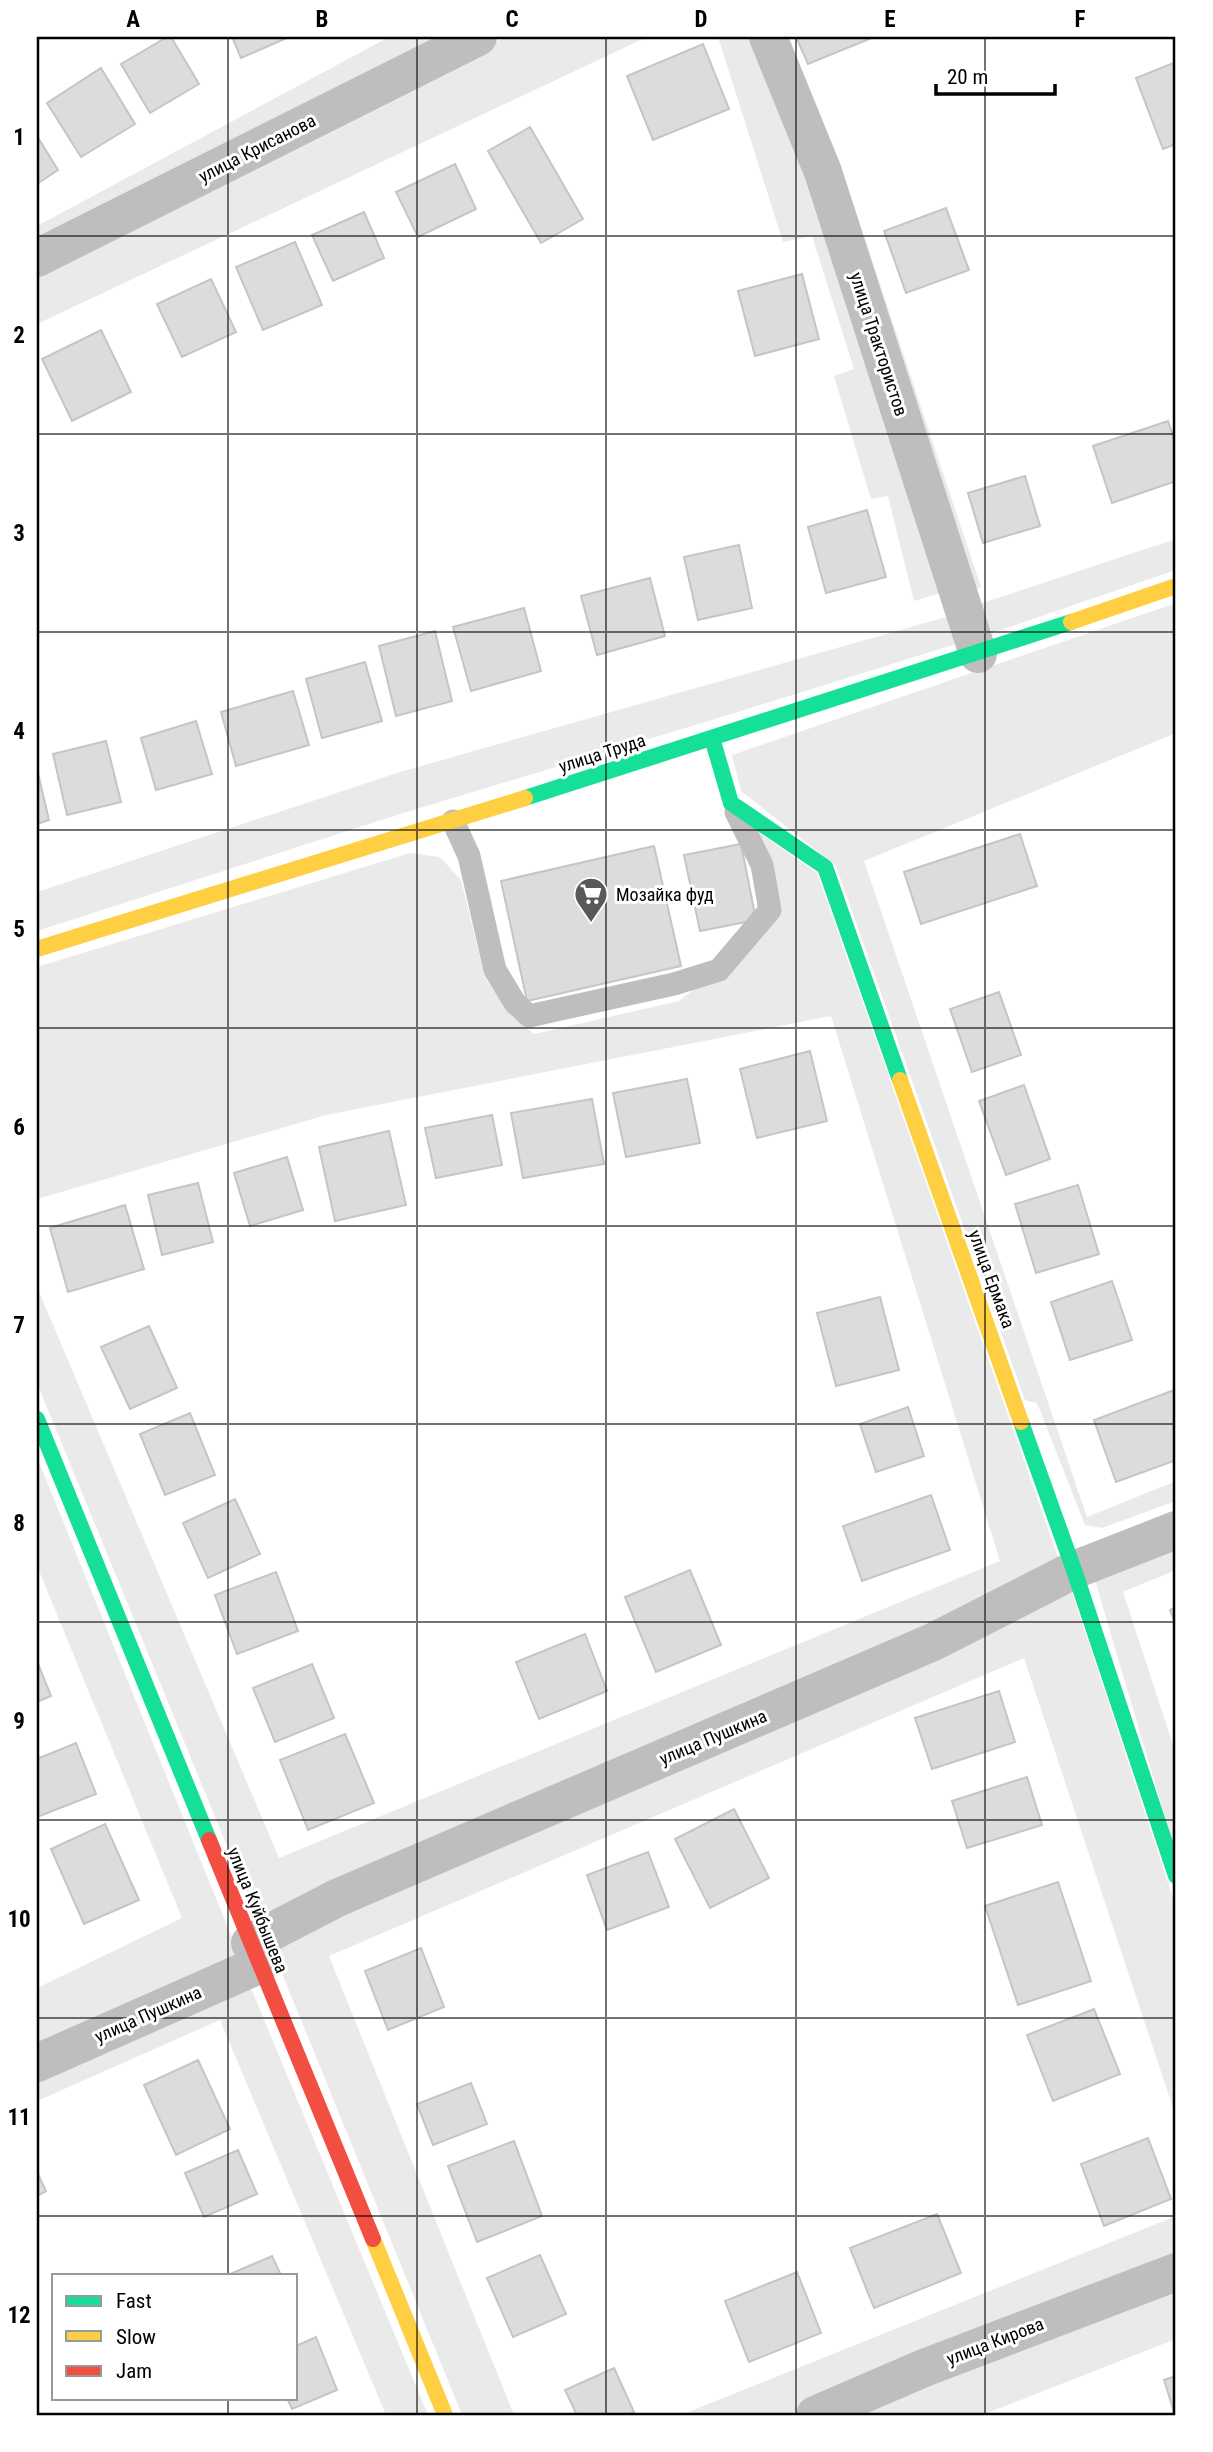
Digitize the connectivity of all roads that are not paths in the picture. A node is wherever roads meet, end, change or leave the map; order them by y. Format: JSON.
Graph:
{"nodes":[{"id":1,"x":478,"y":37,"type":"edge"},
{"id":2,"x":768,"y":37,"type":"edge"},
{"id":3,"x":37,"y":258,"type":"edge"},
{"id":4,"x":1176,"y":586,"type":"edge"},
{"id":5,"x":978,"y":654,"type":"junction"},
{"id":6,"x":712,"y":738,"type":"junction"},
{"id":7,"x":731,"y":803,"type":"junction"},
{"id":8,"x":453,"y":821,"type":"junction"},
{"id":9,"x":37,"y":949,"type":"edge"},
{"id":10,"x":37,"y":1419,"type":"edge"},
{"id":11,"x":1176,"y":1530,"type":"edge"},
{"id":12,"x":1074,"y":1570,"type":"junction"},
{"id":13,"x":1176,"y":1876,"type":"edge"},
{"id":14,"x":255,"y":1954,"type":"junction"},
{"id":15,"x":37,"y":2063,"type":"edge"},
{"id":16,"x":1176,"y":2272,"type":"edge"},
{"id":17,"x":445,"y":2415,"type":"edge"},
{"id":18,"x":815,"y":2415,"type":"edge"}],
"edges":[{"from":1,"to":3,"type":"street","name":"улица Крисанова"},
{"from":2,"to":5,"type":"street","name":"улица Трактористов"},
{"from":4,"to":5,"type":"street","name":"улица Труда"},
{"from":5,"to":6,"type":"street","name":"улица Труда"},
{"from":6,"to":7,"type":"street"},
{"from":6,"to":8,"type":"street","name":"улица Труда"},
{"from":7,"to":8,"type":"lane"},
{"from":7,"to":12,"type":"street","name":"улица Ермака"},
{"from":8,"to":9,"type":"street","name":"улица Труда"},
{"from":10,"to":14,"type":"street","name":"улица Куйбышева"},
{"from":11,"to":12,"type":"street","name":"улица Пушкина"},
{"from":12,"to":13,"type":"street","name":"улица Ермака"},
{"from":12,"to":14,"type":"street","name":"улица Пушкина"},
{"from":14,"to":15,"type":"street","name":"улица Пушкина"},
{"from":14,"to":17,"type":"street","name":"улица Куйбышева"},
{"from":16,"to":18,"type":"street","name":"улица Кирова"}]}
